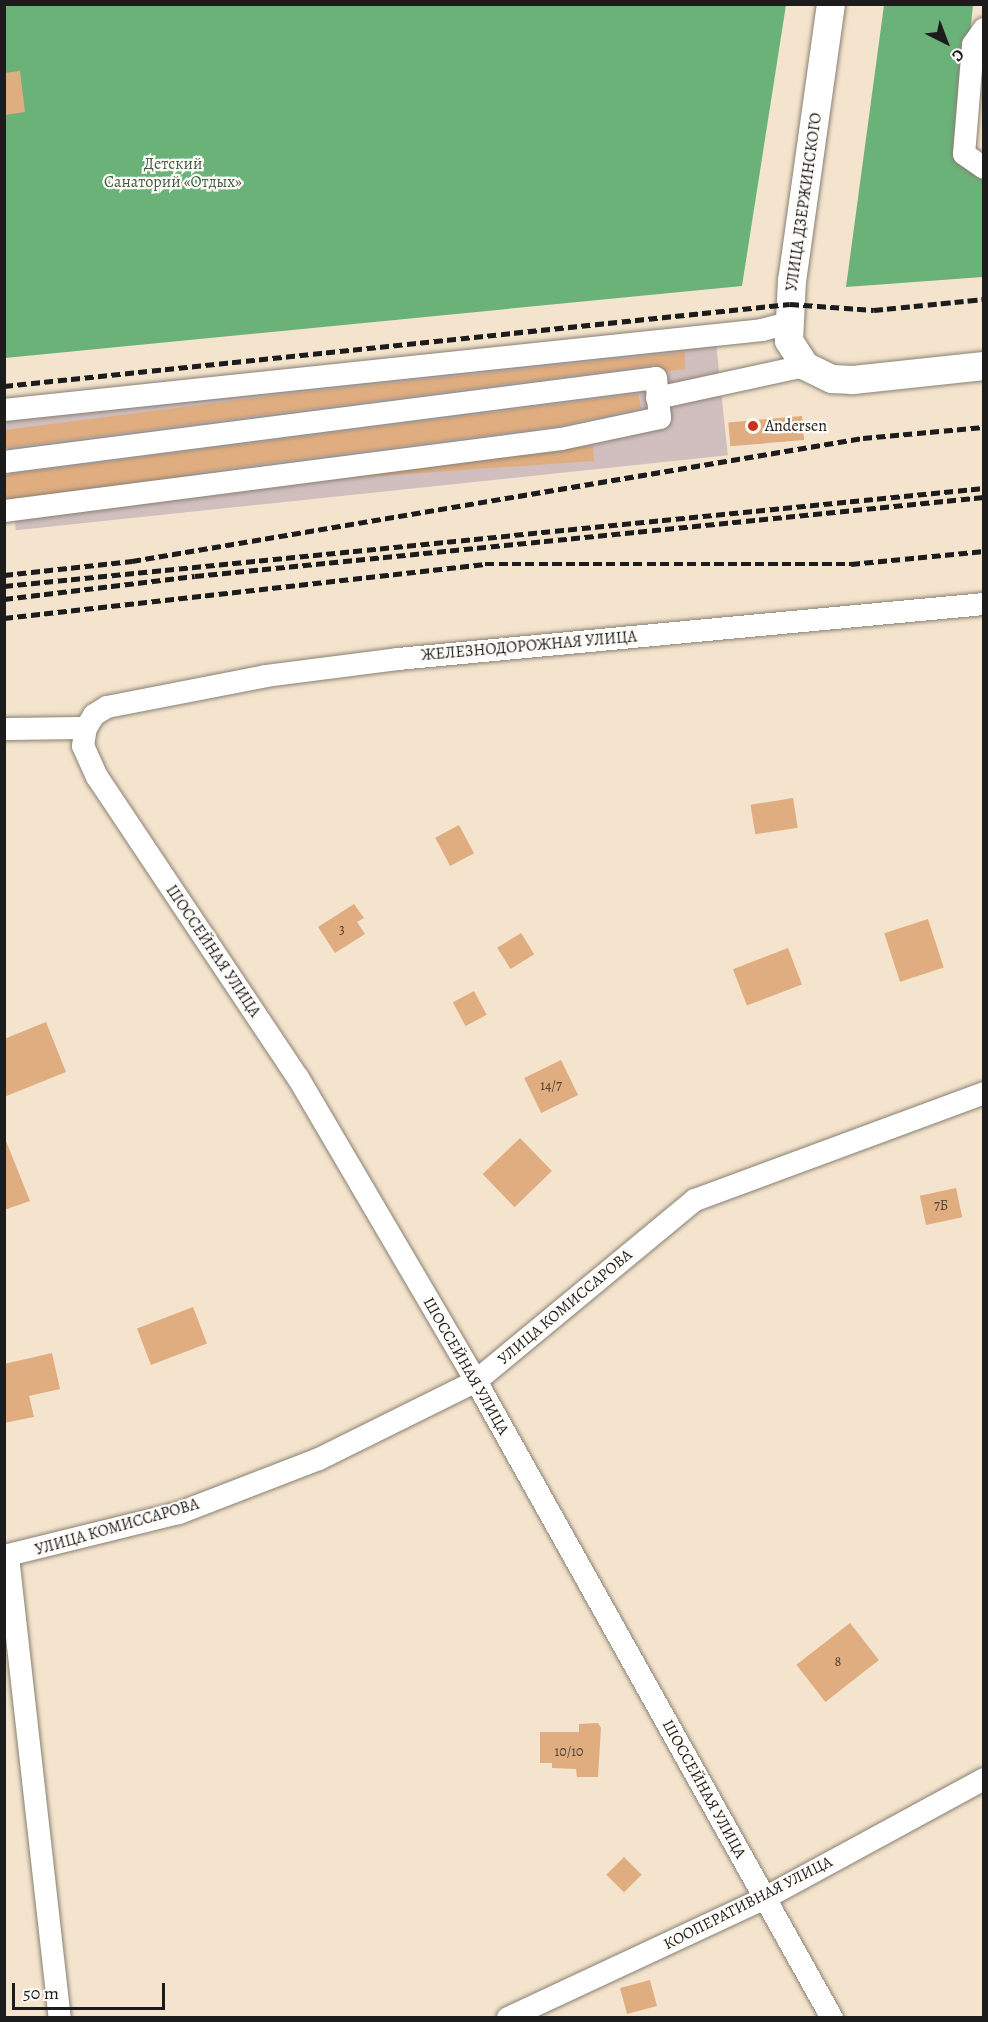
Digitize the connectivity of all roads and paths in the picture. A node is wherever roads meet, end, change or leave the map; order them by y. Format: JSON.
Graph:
{"nodes":[{"id":1,"x":831,"y":4,"type":"edge"},
{"id":2,"x":984,"y":29,"type":"edge"},
{"id":3,"x":984,"y":168,"type":"edge"},
{"id":4,"x":788,"y":323,"type":"junction"},
{"id":5,"x":805,"y":366,"type":"junction"},
{"id":6,"x":984,"y":366,"type":"edge"},
{"id":7,"x":657,"y":398,"type":"junction"},
{"id":8,"x":4,"y":410,"type":"edge"},
{"id":9,"x":4,"y":462,"type":"edge"},
{"id":10,"x":4,"y":511,"type":"edge"},
{"id":11,"x":984,"y":604,"type":"edge"},
{"id":12,"x":86,"y":728,"type":"junction"},
{"id":13,"x":4,"y":729,"type":"edge"},
{"id":14,"x":984,"y":1093,"type":"edge"},
{"id":15,"x":476,"y":1381,"type":"junction"},
{"id":16,"x":6,"y":1556,"type":"edge"},
{"id":17,"x":984,"y":1779,"type":"edge"},
{"id":18,"x":765,"y":1898,"type":"junction"},
{"id":19,"x":60,"y":2018,"type":"edge"},
{"id":20,"x":508,"y":2018,"type":"edge"},
{"id":21,"x":832,"y":2018,"type":"edge"}],
"edges":[{"from":1,"to":4,"type":"main road","name":"УЛИЦА ДЗЕРЖИНСКОГО"},
{"from":2,"to":3,"type":"street"},
{"from":4,"to":5,"type":"main road","name":"УЛИЦА ДЗЕРЖИНСКОГО"},
{"from":4,"to":8,"type":"street"},
{"from":5,"to":6,"type":"main road"},
{"from":5,"to":7,"type":"street"},
{"from":7,"to":9,"type":"street"},
{"from":7,"to":10,"type":"street"},
{"from":11,"to":12,"type":"street","name":"ЖЕЛЕЗНОДОРОЖНАЯ УЛИЦА"},
{"from":12,"to":13,"type":"street"},
{"from":12,"to":15,"type":"street","name":"ШОССЕЙНАЯ УЛИЦА"},
{"from":14,"to":15,"type":"street","name":"УЛИЦА КОМИССАРОВА"},
{"from":15,"to":16,"type":"street","name":"УЛИЦА КОМИССАРОВА"},
{"from":15,"to":18,"type":"street","name":"ШОССЕЙНАЯ УЛИЦА"},
{"from":16,"to":19,"type":"street"},
{"from":17,"to":18,"type":"street","name":"КООПЕРАТИВНАЯ УЛИЦА"},
{"from":18,"to":20,"type":"street","name":"КООПЕРАТИВНАЯ УЛИЦА"},
{"from":18,"to":21,"type":"street","name":"ШОССЕЙНАЯ УЛИЦА"}]}
